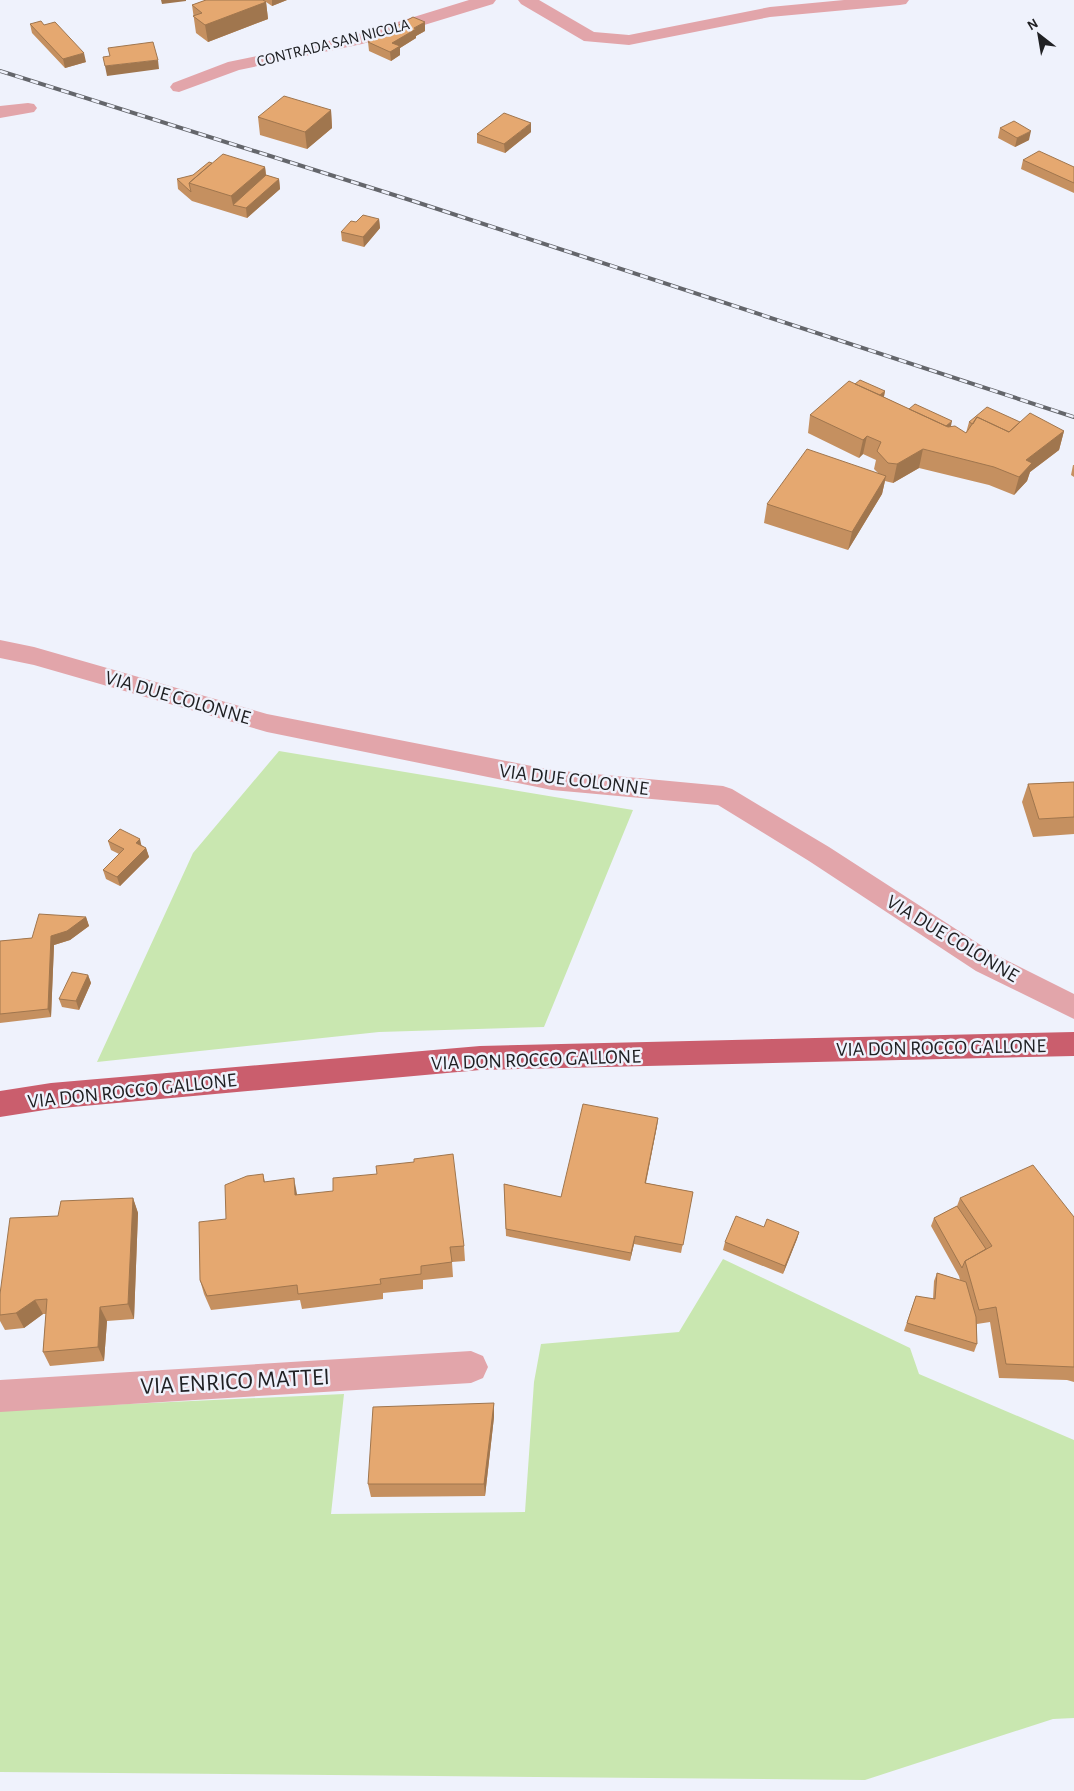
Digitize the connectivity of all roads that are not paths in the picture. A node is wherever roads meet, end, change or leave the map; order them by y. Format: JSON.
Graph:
{"nodes":[{"id":1,"x":487,"y":0,"type":"edge"},
{"id":2,"x":527,"y":0,"type":"edge"},
{"id":3,"x":900,"y":0,"type":"edge"},
{"id":4,"x":179,"y":87,"type":"dead end"},
{"id":5,"x":28,"y":108,"type":"dead end"},
{"id":6,"x":0,"y":112,"type":"edge"},
{"id":7,"x":0,"y":649,"type":"edge"},
{"id":8,"x":1074,"y":1007,"type":"edge"},
{"id":9,"x":1074,"y":1044,"type":"edge"},
{"id":10,"x":0,"y":1104,"type":"edge"},
{"id":11,"x":471,"y":1367,"type":"dead end"},
{"id":12,"x":0,"y":1396,"type":"edge"}],
"edges":[{"from":1,"to":4,"type":"street","name":"CONTRADA SAN NICOLA"},
{"from":2,"to":3,"type":"street"},
{"from":5,"to":6,"type":"street"},
{"from":7,"to":8,"type":"street","name":"VIA DUE COLONNE"},
{"from":9,"to":10,"type":"main road","name":"VIA DON ROCCO GALLONE"},
{"from":11,"to":12,"type":"street","name":"VIA ENRICO MATTEI"}]}
